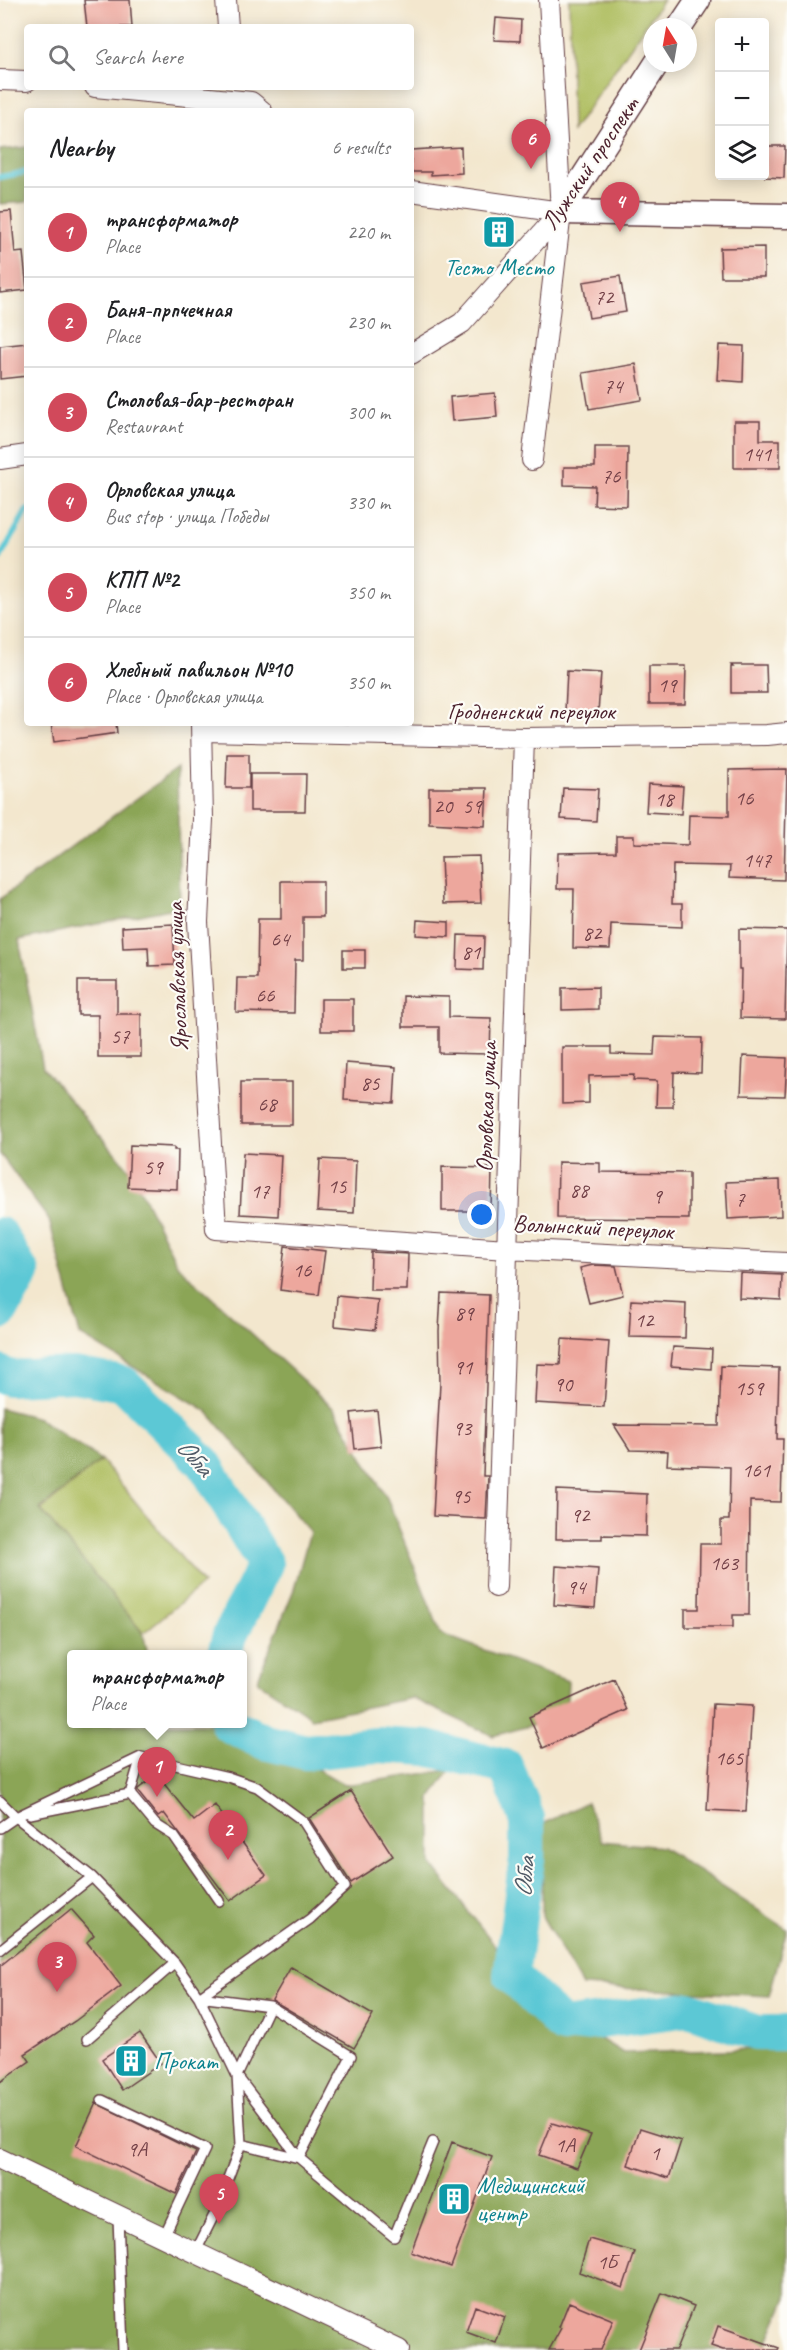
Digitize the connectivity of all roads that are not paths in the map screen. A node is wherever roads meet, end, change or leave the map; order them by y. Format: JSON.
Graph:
{"nodes":[{"id":1,"x":226,"y":0,"type":"edge"},
{"id":2,"x":549,"y":0,"type":"edge"},
{"id":3,"x":698,"y":0,"type":"edge"},
{"id":4,"x":686,"y":18,"type":"edge"},
{"id":5,"x":228,"y":24,"type":"edge"},
{"id":6,"x":651,"y":72,"type":"edge"},
{"id":7,"x":0,"y":80,"type":"edge"},
{"id":8,"x":24,"y":81,"type":"edge"},
{"id":9,"x":131,"y":90,"type":"edge"},
{"id":10,"x":253,"y":100,"type":"edge"},
{"id":11,"x":414,"y":191,"type":"edge"},
{"id":12,"x":561,"y":212,"type":"junction"},
{"id":13,"x":787,"y":216,"type":"edge"},
{"id":14,"x":414,"y":352,"type":"edge"},
{"id":15,"x":24,"y":455,"type":"edge"},
{"id":16,"x":0,"y":459,"type":"edge"},
{"id":17,"x":532,"y":460,"type":"dead end"},
{"id":18,"x":202,"y":727,"type":"edge"},
{"id":19,"x":787,"y":733,"type":"edge"},
{"id":20,"x":524,"y":738,"type":"junction"},
{"id":21,"x":216,"y":1229,"type":"joint"},
{"id":22,"x":507,"y":1249,"type":"junction"},
{"id":23,"x":787,"y":1263,"type":"edge"},
{"id":24,"x":496,"y":1587,"type":"dead end"},
{"id":25,"x":141,"y":1756,"type":"junction"},
{"id":26,"x":130,"y":1794,"type":"junction"},
{"id":27,"x":0,"y":1801,"type":"edge"},
{"id":28,"x":16,"y":1817,"type":"junction"},
{"id":29,"x":0,"y":1828,"type":"edge"},
{"id":30,"x":92,"y":1877,"type":"junction"},
{"id":31,"x":219,"y":1901,"type":"dead end"},
{"id":32,"x":0,"y":1950,"type":"edge"},
{"id":33,"x":175,"y":1963,"type":"junction"},
{"id":34,"x":199,"y":1997,"type":"junction"},
{"id":35,"x":270,"y":2006,"type":"junction"},
{"id":36,"x":87,"y":2039,"type":"dead end"},
{"id":37,"x":237,"y":2076,"type":"junction"},
{"id":38,"x":102,"y":2100,"type":"dead end"},
{"id":39,"x":433,"y":2142,"type":"dead end"},
{"id":40,"x":241,"y":2144,"type":"junction"},
{"id":41,"x":299,"y":2158,"type":"junction"},
{"id":42,"x":0,"y":2159,"type":"edge"},
{"id":43,"x":118,"y":2217,"type":"junction"},
{"id":44,"x":163,"y":2238,"type":"junction"},
{"id":45,"x":195,"y":2253,"type":"junction"},
{"id":46,"x":123,"y":2350,"type":"edge"},
{"id":47,"x":399,"y":2350,"type":"edge"}],
"edges":[{"from":1,"to":5,"type":"street"},
{"from":2,"to":12,"type":"street"},
{"from":3,"to":4,"type":"street"},
{"from":6,"to":12,"type":"street","name":"Лужский проспект"},
{"from":7,"to":8,"type":"street"},
{"from":9,"to":10,"type":"street"},
{"from":11,"to":12,"type":"street"},
{"from":12,"to":13,"type":"street"},
{"from":12,"to":14,"type":"street","name":"Лужский проспект"},
{"from":12,"to":17,"type":"street"},
{"from":15,"to":16,"type":"street"},
{"from":18,"to":20,"type":"street","name":"Гродненский переулок"},
{"from":18,"to":21,"type":"street","name":"Ярославская улица"},
{"from":19,"to":20,"type":"street","name":"Гродненский переулок"},
{"from":20,"to":22,"type":"street","name":"Орловская улица"},
{"from":21,"to":22,"type":"street","name":"Волынский переулок"},
{"from":22,"to":23,"type":"street","name":"Волынский переулок"},
{"from":22,"to":24,"type":"street","name":"Орловская улица"},
{"from":25,"to":26,"type":"lane"},
{"from":25,"to":28,"type":"lane"},
{"from":25,"to":34,"type":"lane"},
{"from":26,"to":28,"type":"lane"},
{"from":26,"to":31,"type":"lane"},
{"from":27,"to":28,"type":"lane"},
{"from":28,"to":29,"type":"lane"},
{"from":28,"to":30,"type":"lane"},
{"from":30,"to":32,"type":"lane"},
{"from":30,"to":33,"type":"lane"},
{"from":33,"to":34,"type":"lane"},
{"from":33,"to":36,"type":"lane"},
{"from":34,"to":35,"type":"lane"},
{"from":34,"to":37,"type":"lane"},
{"from":35,"to":37,"type":"lane"},
{"from":35,"to":41,"type":"lane"},
{"from":37,"to":40,"type":"lane"},
{"from":37,"to":41,"type":"lane"},
{"from":38,"to":44,"type":"lane"},
{"from":39,"to":41,"type":"lane"},
{"from":40,"to":41,"type":"lane"},
{"from":40,"to":45,"type":"lane"},
{"from":42,"to":43,"type":"street"},
{"from":43,"to":44,"type":"street"},
{"from":43,"to":46,"type":"lane"},
{"from":44,"to":45,"type":"street"},
{"from":45,"to":47,"type":"street"}]}
